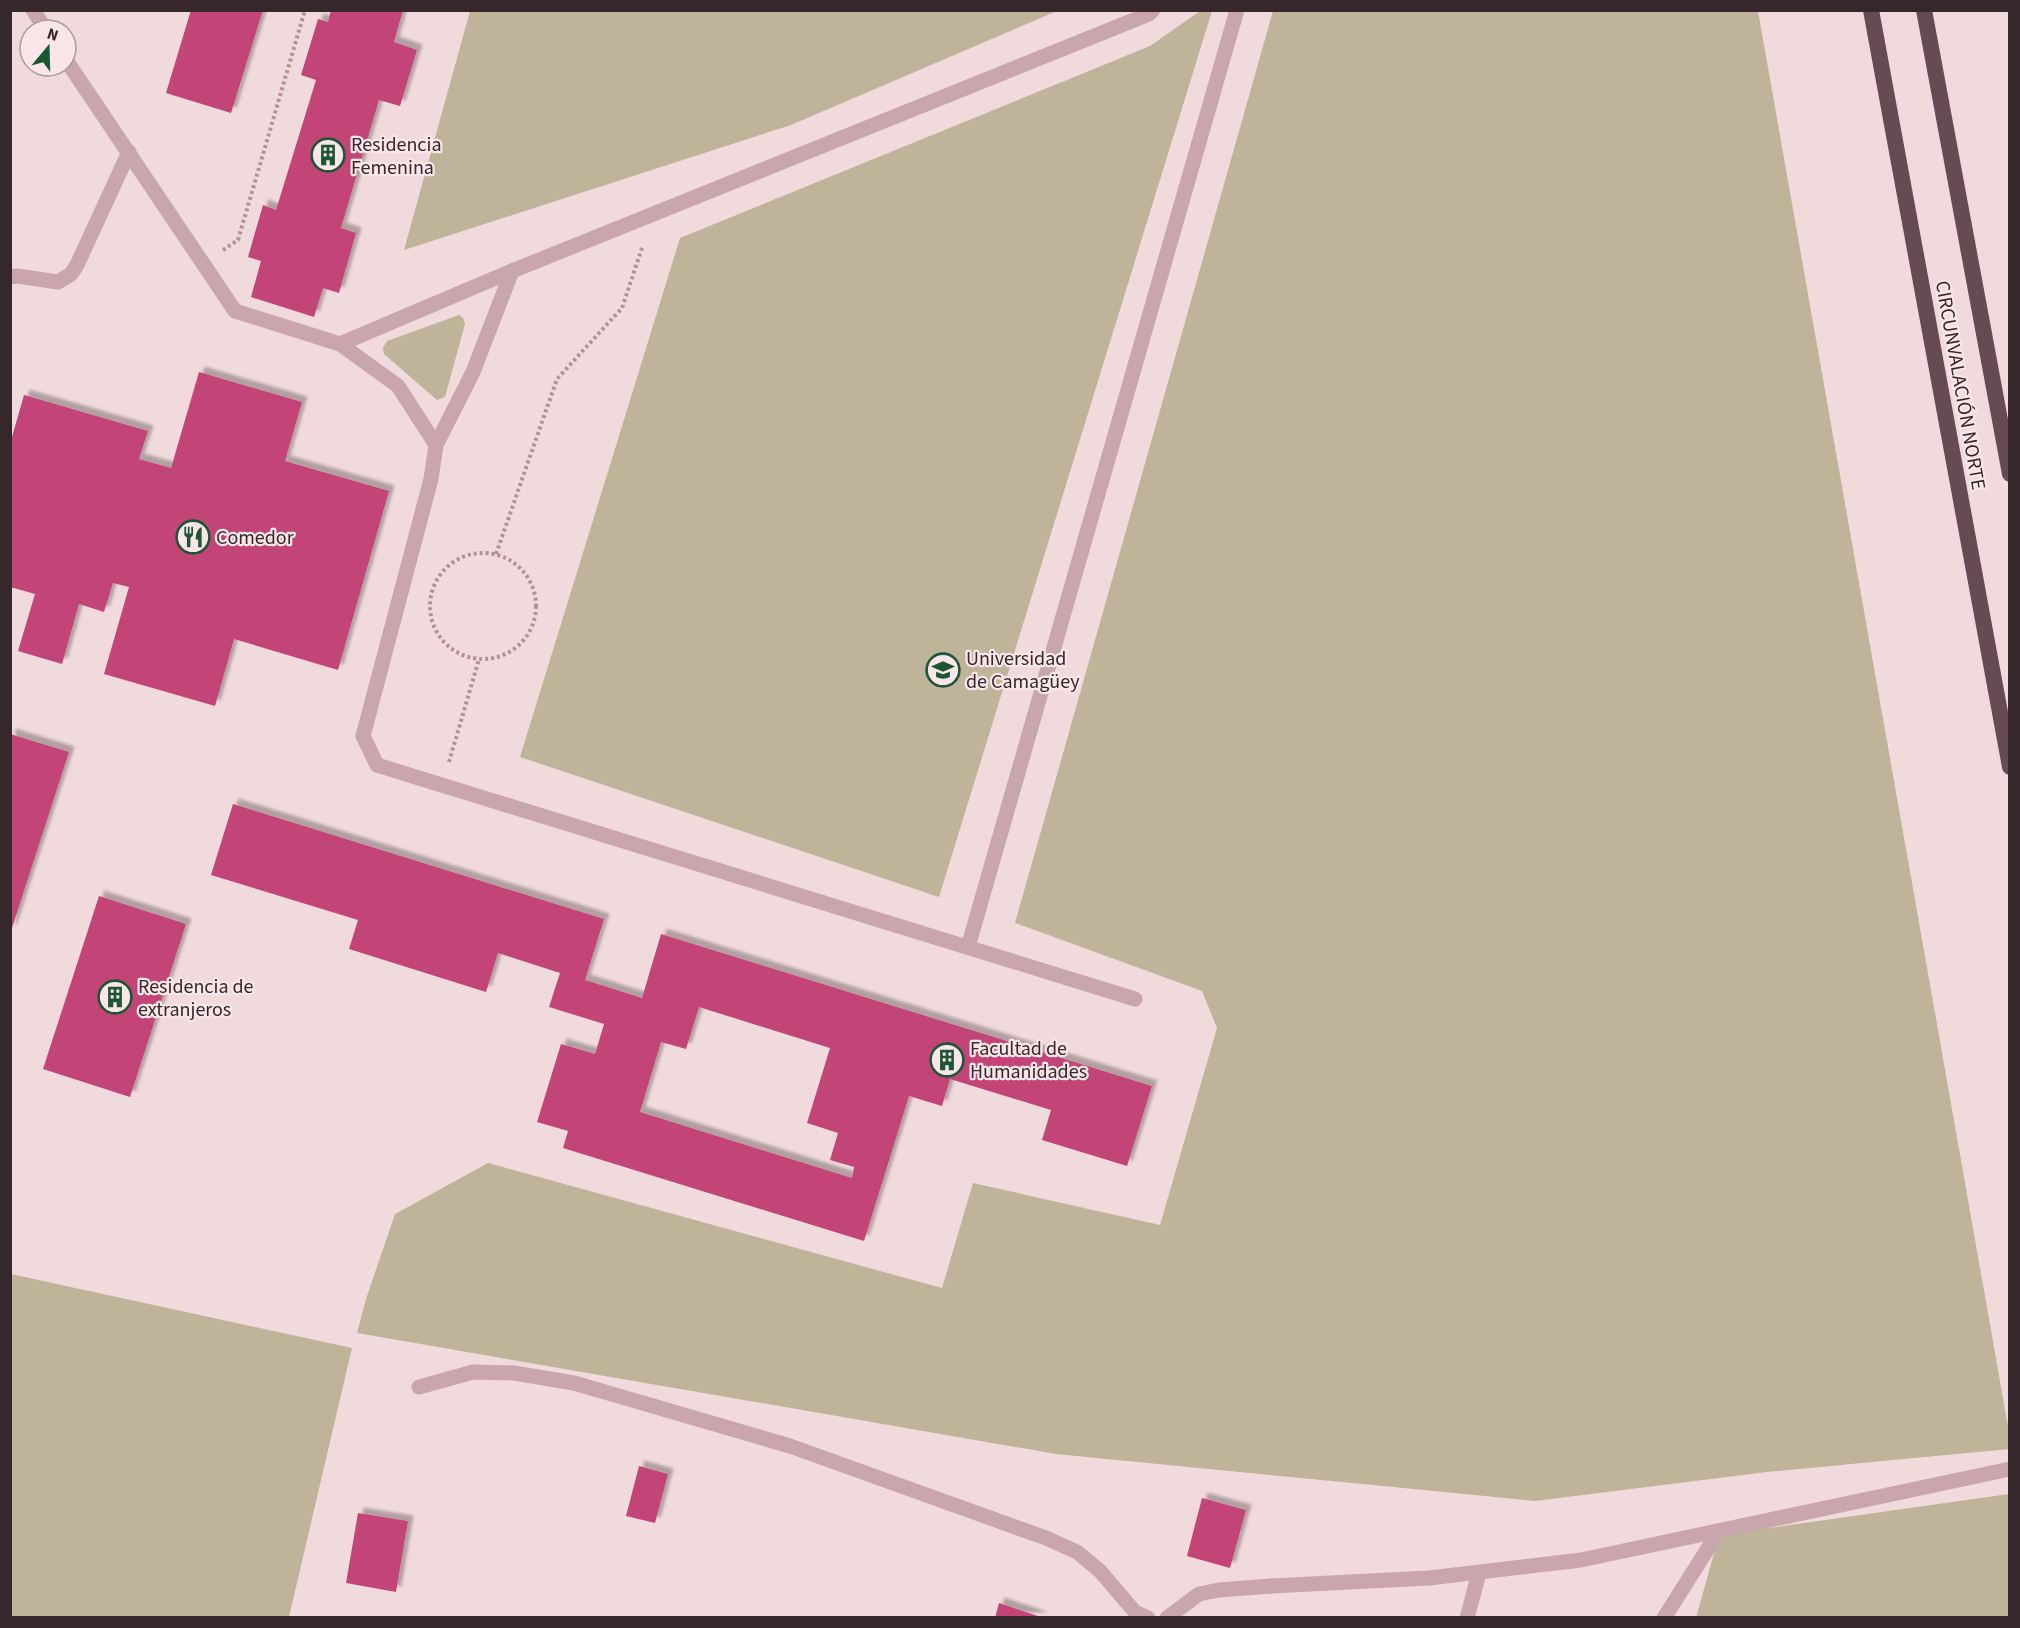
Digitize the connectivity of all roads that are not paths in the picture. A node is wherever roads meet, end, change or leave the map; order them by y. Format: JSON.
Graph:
{"nodes":[{"id":1,"x":1153,"y":10,"type":"edge"},
{"id":2,"x":1237,"y":10,"type":"edge"},
{"id":3,"x":1871,"y":10,"type":"edge"},
{"id":4,"x":1924,"y":10,"type":"edge"},
{"id":5,"x":78,"y":78,"type":"edge"},
{"id":6,"x":129,"y":152,"type":"junction"},
{"id":7,"x":512,"y":271,"type":"junction"},
{"id":8,"x":10,"y":277,"type":"edge"},
{"id":9,"x":340,"y":344,"type":"junction"},
{"id":10,"x":435,"y":445,"type":"junction"},
{"id":11,"x":2010,"y":474,"type":"edge"},
{"id":12,"x":2010,"y":767,"type":"edge"},
{"id":13,"x":968,"y":947,"type":"junction"},
{"id":14,"x":1135,"y":999,"type":"dead end"},
{"id":15,"x":419,"y":1387,"type":"dead end"},
{"id":16,"x":2010,"y":1469,"type":"edge"},
{"id":17,"x":1719,"y":1531,"type":"junction"},
{"id":18,"x":1479,"y":1573,"type":"junction"},
{"id":19,"x":1148,"y":1617,"type":"edge"},
{"id":20,"x":1167,"y":1617,"type":"edge"},
{"id":21,"x":1467,"y":1617,"type":"edge"},
{"id":22,"x":1664,"y":1617,"type":"edge"}],
"edges":[{"from":1,"to":7,"type":"street"},
{"from":2,"to":13,"type":"street"},
{"from":3,"to":12,"type":"highway","name":"CIRCUNVALACIÓN NORTE"},
{"from":4,"to":11,"type":"highway","name":"CIRCUNVALACIÓN NORTE"},
{"from":5,"to":6,"type":"street"},
{"from":6,"to":8,"type":"street"},
{"from":6,"to":9,"type":"street"},
{"from":7,"to":9,"type":"street"},
{"from":7,"to":10,"type":"street"},
{"from":9,"to":10,"type":"street"},
{"from":10,"to":13,"type":"street"},
{"from":13,"to":14,"type":"street"},
{"from":15,"to":19,"type":"street"},
{"from":16,"to":17,"type":"street"},
{"from":17,"to":18,"type":"street"},
{"from":17,"to":22,"type":"street"},
{"from":18,"to":20,"type":"street"},
{"from":18,"to":21,"type":"street"}]}
